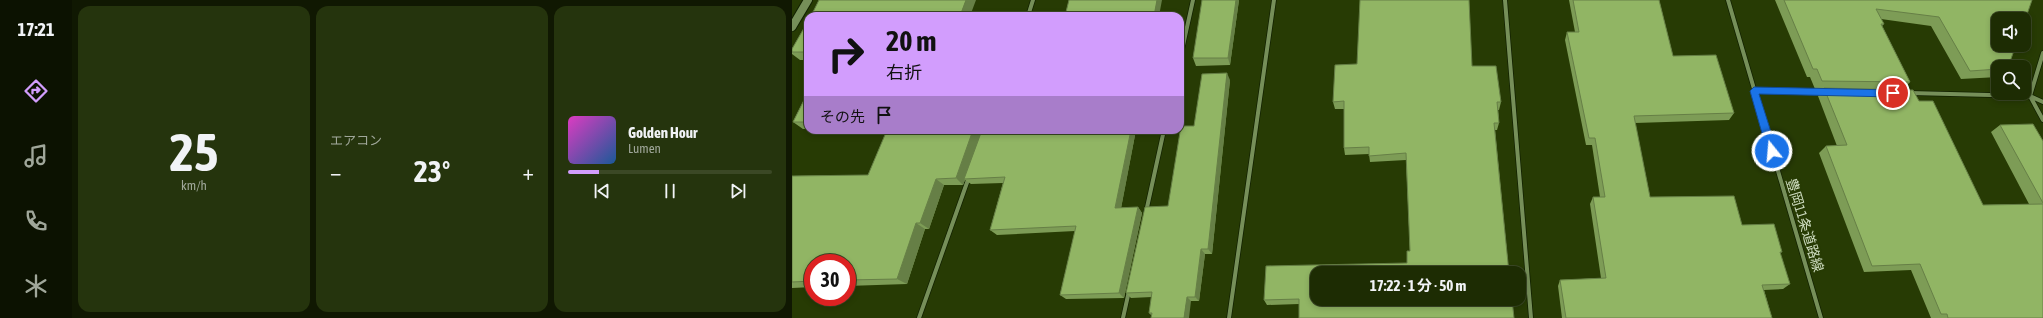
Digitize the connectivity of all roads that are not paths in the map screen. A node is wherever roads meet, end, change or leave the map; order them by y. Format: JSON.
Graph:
{"nodes":[{"id":1,"x":808,"y":0,"type":"edge"},
{"id":2,"x":1034,"y":0,"type":"edge"},
{"id":3,"x":1193,"y":0,"type":"edge"},
{"id":4,"x":1274,"y":0,"type":"edge"},
{"id":5,"x":1505,"y":0,"type":"edge"},
{"id":6,"x":1728,"y":0,"type":"edge"},
{"id":7,"x":1030,"y":12,"type":"edge"},
{"id":8,"x":792,"y":27,"type":"edge"},
{"id":9,"x":1184,"y":41,"type":"edge"},
{"id":10,"x":2043,"y":53,"type":"edge"},
{"id":11,"x":1754,"y":91,"type":"junction"},
{"id":12,"x":1834,"y":92,"type":"edge"},
{"id":13,"x":1905,"y":93,"type":"edge"},
{"id":14,"x":2031,"y":93,"type":"edge"},
{"id":15,"x":1991,"y":95,"type":"edge"},
{"id":16,"x":2031,"y":96,"type":"edge"},
{"id":17,"x":2031,"y":98,"type":"edge"},
{"id":18,"x":2043,"y":102,"type":"edge"},
{"id":19,"x":2043,"y":120,"type":"edge"},
{"id":20,"x":1163,"y":134,"type":"edge"},
{"id":21,"x":970,"y":175,"type":"edge"},
{"id":22,"x":1144,"y":220,"type":"edge"},
{"id":23,"x":1130,"y":288,"type":"edge"},
{"id":24,"x":919,"y":318,"type":"edge"},
{"id":25,"x":1123,"y":318,"type":"edge"},
{"id":26,"x":1229,"y":318,"type":"edge"},
{"id":27,"x":1531,"y":318,"type":"edge"},
{"id":28,"x":1822,"y":318,"type":"edge"}],
"edges":[{"from":1,"to":8,"type":"street"},
{"from":2,"to":7,"type":"street"},
{"from":3,"to":9,"type":"street"},
{"from":4,"to":26,"type":"street"},
{"from":5,"to":27,"type":"street"},
{"from":6,"to":11,"type":"street","name":"豊岡11条道路線"},
{"from":10,"to":14,"type":"street"},
{"from":11,"to":12,"type":"street"},
{"from":11,"to":28,"type":"street","name":"豊岡11条道路線"},
{"from":13,"to":15,"type":"street"},
{"from":16,"to":18,"type":"street"},
{"from":17,"to":19,"type":"street"},
{"from":20,"to":22,"type":"street"},
{"from":21,"to":24,"type":"street"},
{"from":23,"to":25,"type":"street"}]}
